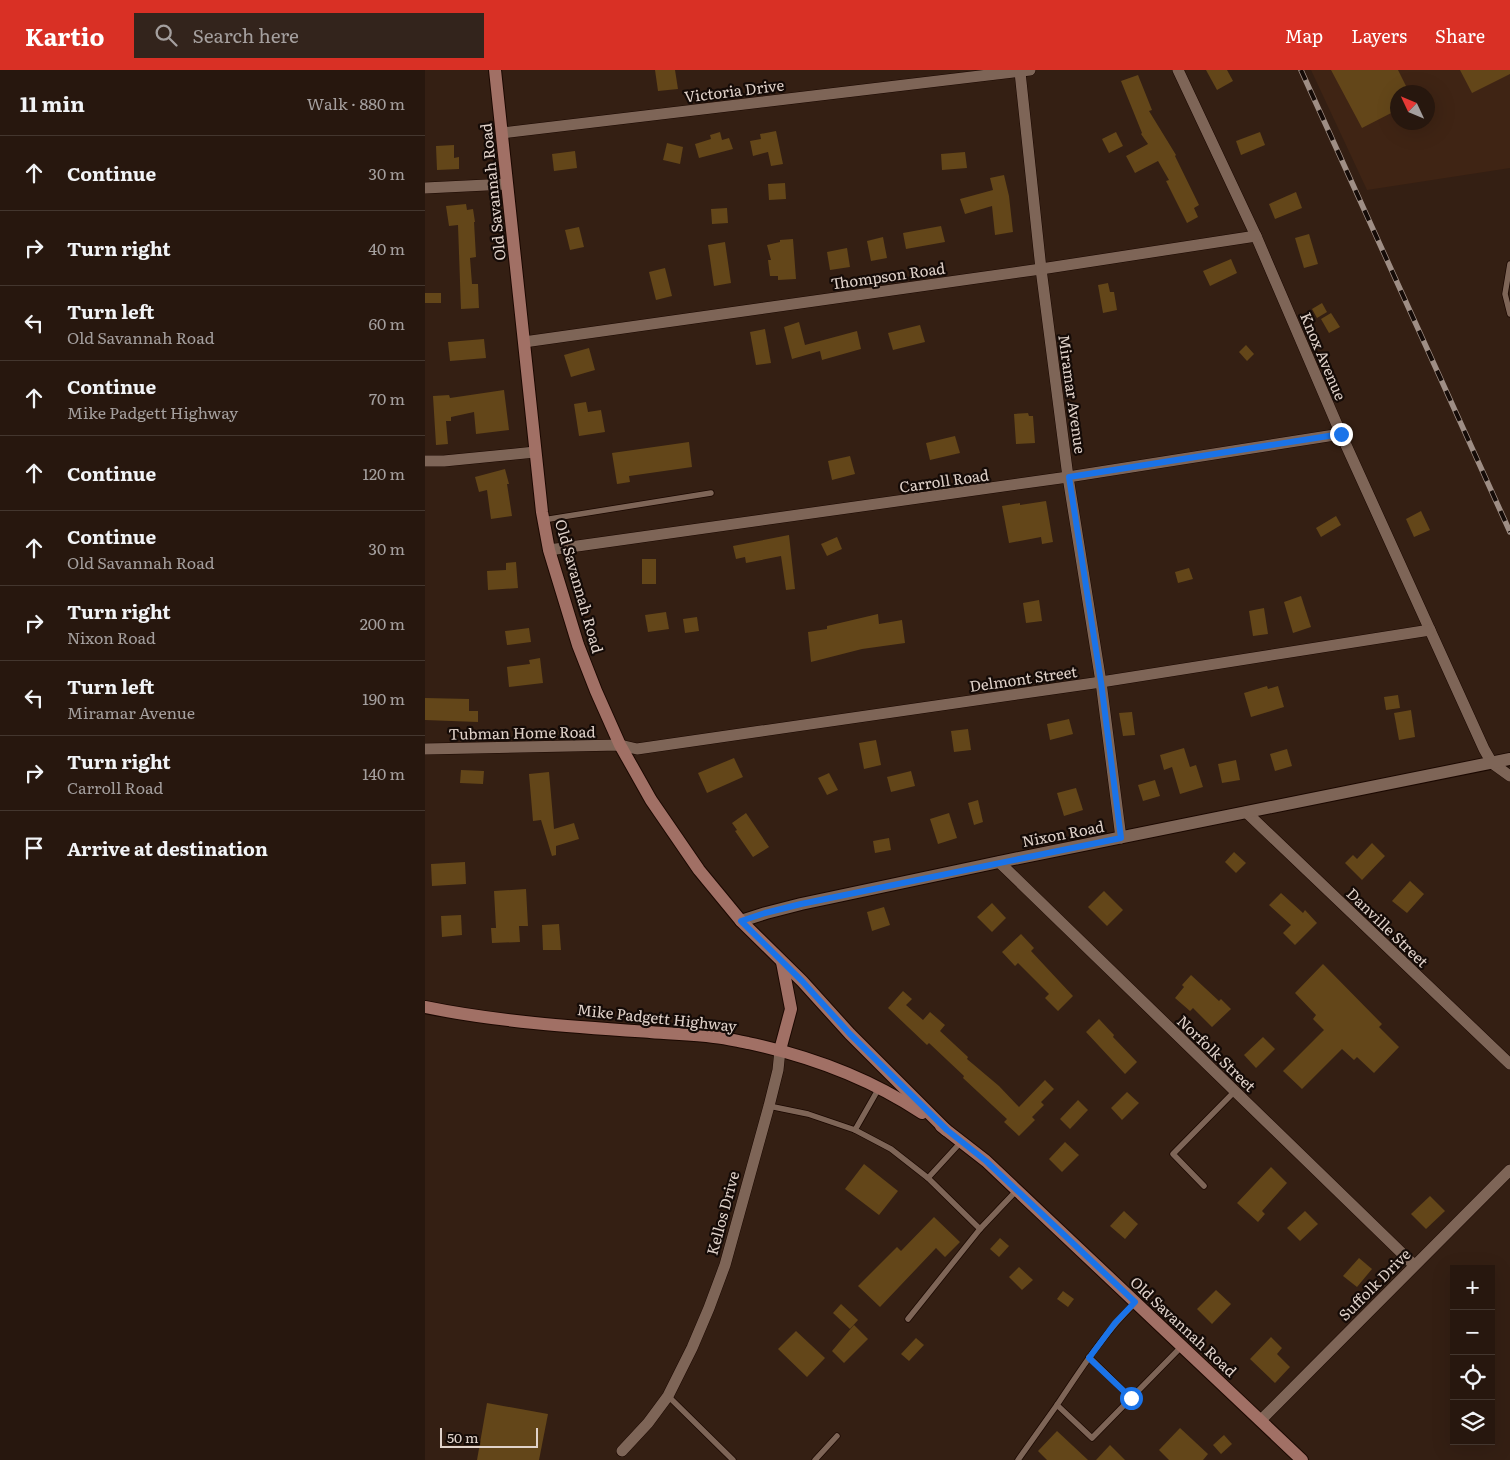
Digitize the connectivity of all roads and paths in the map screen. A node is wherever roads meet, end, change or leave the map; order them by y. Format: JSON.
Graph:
{"nodes":[{"id":1,"x":495,"y":70,"type":"edge"},
{"id":2,"x":1178,"y":70,"type":"edge"},
{"id":3,"x":1025,"y":71,"type":"edge"},
{"id":4,"x":502,"y":133,"type":"junction"},
{"id":5,"x":507,"y":184,"type":"junction"},
{"id":6,"x":425,"y":188,"type":"edge"},
{"id":7,"x":1255,"y":236,"type":"junction"},
{"id":8,"x":1510,"y":264,"type":"edge"},
{"id":9,"x":1041,"y":269,"type":"junction"},
{"id":10,"x":1510,"y":314,"type":"edge"},
{"id":11,"x":524,"y":342,"type":"junction"},
{"id":12,"x":1341,"y":434,"type":"junction"},
{"id":13,"x":535,"y":452,"type":"junction"},
{"id":14,"x":425,"y":461,"type":"edge"},
{"id":15,"x":1069,"y":477,"type":"junction"},
{"id":16,"x":711,"y":493,"type":"dead end"},
{"id":17,"x":543,"y":520,"type":"junction"},
{"id":18,"x":549,"y":550,"type":"junction"},
{"id":19,"x":1430,"y":630,"type":"junction"},
{"id":20,"x":1101,"y":682,"type":"junction"},
{"id":21,"x":620,"y":745,"type":"junction"},
{"id":22,"x":425,"y":749,"type":"edge"},
{"id":23,"x":1510,"y":759,"type":"edge"},
{"id":24,"x":1492,"y":763,"type":"junction"},
{"id":25,"x":1510,"y":776,"type":"edge"},
{"id":26,"x":1246,"y":812,"type":"junction"},
{"id":27,"x":1121,"y":838,"type":"junction"},
{"id":28,"x":999,"y":862,"type":"junction"},
{"id":29,"x":741,"y":921,"type":"junction"},
{"id":30,"x":782,"y":962,"type":"junction"},
{"id":31,"x":425,"y":1007,"type":"edge"},
{"id":32,"x":780,"y":1050,"type":"junction"},
{"id":33,"x":1510,"y":1064,"type":"edge"},
{"id":34,"x":879,"y":1088,"type":"junction"},
{"id":35,"x":1235,"y":1091,"type":"junction"},
{"id":36,"x":769,"y":1106,"type":"junction"},
{"id":37,"x":855,"y":1130,"type":"junction"},
{"id":38,"x":947,"y":1130,"type":"junction"},
{"id":39,"x":961,"y":1142,"type":"junction"},
{"id":40,"x":1510,"y":1170,"type":"edge"},
{"id":41,"x":928,"y":1178,"type":"junction"},
{"id":42,"x":1204,"y":1186,"type":"dead end"},
{"id":43,"x":1017,"y":1190,"type":"junction"},
{"id":44,"x":1044,"y":1216,"type":"joint"},
{"id":45,"x":980,"y":1229,"type":"junction"},
{"id":46,"x":1414,"y":1265,"type":"junction"},
{"id":47,"x":1135,"y":1302,"type":"junction"},
{"id":48,"x":908,"y":1319,"type":"dead end"},
{"id":49,"x":1182,"y":1346,"type":"junction"},
{"id":50,"x":1089,"y":1358,"type":"junction"},
{"id":51,"x":669,"y":1396,"type":"junction"},
{"id":52,"x":1131,"y":1398,"type":"junction"},
{"id":53,"x":1057,"y":1405,"type":"junction"},
{"id":54,"x":1261,"y":1420,"type":"junction"},
{"id":55,"x":837,"y":1436,"type":"dead end"},
{"id":56,"x":622,"y":1451,"type":"dead end"},
{"id":57,"x":733,"y":1460,"type":"edge"},
{"id":58,"x":815,"y":1460,"type":"edge"},
{"id":59,"x":1018,"y":1460,"type":"edge"},
{"id":60,"x":1302,"y":1460,"type":"edge"}],
"edges":[{"from":1,"to":4,"type":"main road","name":"Old Savannah Road"},
{"from":2,"to":7,"type":"street","name":"Knox Avenue"},
{"from":3,"to":4,"type":"street","name":"Victoria Drive"},
{"from":3,"to":9,"type":"street","name":"Miramar Avenue"},
{"from":4,"to":5,"type":"main road","name":"Old Savannah Road"},
{"from":5,"to":6,"type":"street"},
{"from":5,"to":11,"type":"main road","name":"Old Savannah Road"},
{"from":7,"to":9,"type":"street","name":"Thompson Road"},
{"from":7,"to":12,"type":"street","name":"Knox Avenue"},
{"from":8,"to":10,"type":"lane"},
{"from":9,"to":11,"type":"street","name":"Thompson Road"},
{"from":9,"to":15,"type":"street","name":"Miramar Avenue"},
{"from":11,"to":13,"type":"main road","name":"Old Savannah Road"},
{"from":12,"to":15,"type":"street","name":"Carroll Road"},
{"from":12,"to":19,"type":"street","name":"Knox Avenue"},
{"from":13,"to":14,"type":"street"},
{"from":13,"to":17,"type":"main road","name":"Old Savannah Road"},
{"from":15,"to":18,"type":"street","name":"Carroll Road"},
{"from":15,"to":20,"type":"street","name":"Miramar Avenue"},
{"from":16,"to":17,"type":"lane"},
{"from":17,"to":18,"type":"main road","name":"Old Savannah Road"},
{"from":18,"to":21,"type":"main road","name":"Old Savannah Road"},
{"from":19,"to":20,"type":"street","name":"Delmont Street"},
{"from":19,"to":24,"type":"street","name":"Knox Avenue"},
{"from":20,"to":21,"type":"street","name":"Delmont Street"},
{"from":20,"to":27,"type":"street","name":"Miramar Avenue"},
{"from":21,"to":22,"type":"street","name":"Tubman Home Road"},
{"from":21,"to":29,"type":"main road","name":"Old Savannah Road"},
{"from":23,"to":24,"type":"street","name":"Nixon Road"},
{"from":24,"to":25,"type":"street"},
{"from":24,"to":26,"type":"street","name":"Nixon Road"},
{"from":26,"to":27,"type":"street","name":"Nixon Road"},
{"from":26,"to":33,"type":"street","name":"Danville Street"},
{"from":27,"to":28,"type":"street","name":"Nixon Road"},
{"from":28,"to":29,"type":"street","name":"Nixon Road"},
{"from":28,"to":35,"type":"street","name":"Norfolk Street"},
{"from":29,"to":30,"type":"main road","name":"Old Savannah Road"},
{"from":30,"to":32,"type":"main road","name":"Kellos Drive"},
{"from":30,"to":38,"type":"main road","name":"Old Savannah Road"},
{"from":31,"to":32,"type":"main road","name":"Mike Padgett Highway"},
{"from":32,"to":34,"type":"main road","name":"Mike Padgett Highway"},
{"from":32,"to":36,"type":"street","name":"Kellos Drive"},
{"from":34,"to":37,"type":"lane"},
{"from":34,"to":38,"type":"main road","name":"Mike Padgett Highway"},
{"from":35,"to":42,"type":"lane"},
{"from":35,"to":46,"type":"street","name":"Norfolk Street"},
{"from":36,"to":37,"type":"lane"},
{"from":36,"to":51,"type":"street","name":"Kellos Drive"},
{"from":37,"to":41,"type":"lane"},
{"from":38,"to":39,"type":"main road","name":"Mike Padgett Highway"},
{"from":39,"to":41,"type":"lane"},
{"from":39,"to":43,"type":"main road","name":"Mike Padgett Highway"},
{"from":40,"to":46,"type":"street","name":"Suffolk Drive"},
{"from":41,"to":45,"type":"lane"},
{"from":43,"to":44,"type":"main road","name":"Mike Padgett Highway"},
{"from":43,"to":45,"type":"lane"},
{"from":44,"to":47,"type":"main road","name":"Old Savannah Road"},
{"from":45,"to":48,"type":"lane"},
{"from":46,"to":54,"type":"street","name":"Suffolk Drive"},
{"from":47,"to":49,"type":"main road","name":"Old Savannah Road"},
{"from":47,"to":50,"type":"lane"},
{"from":49,"to":52,"type":"lane"},
{"from":49,"to":54,"type":"main road","name":"Old Savannah Road"},
{"from":50,"to":52,"type":"lane"},
{"from":50,"to":53,"type":"lane"},
{"from":51,"to":56,"type":"street","name":"Kellos Drive"},
{"from":51,"to":57,"type":"lane"},
{"from":52,"to":53,"type":"lane"},
{"from":53,"to":59,"type":"lane"},
{"from":54,"to":60,"type":"main road","name":"Old Savannah Road"},
{"from":55,"to":58,"type":"lane"}]}
